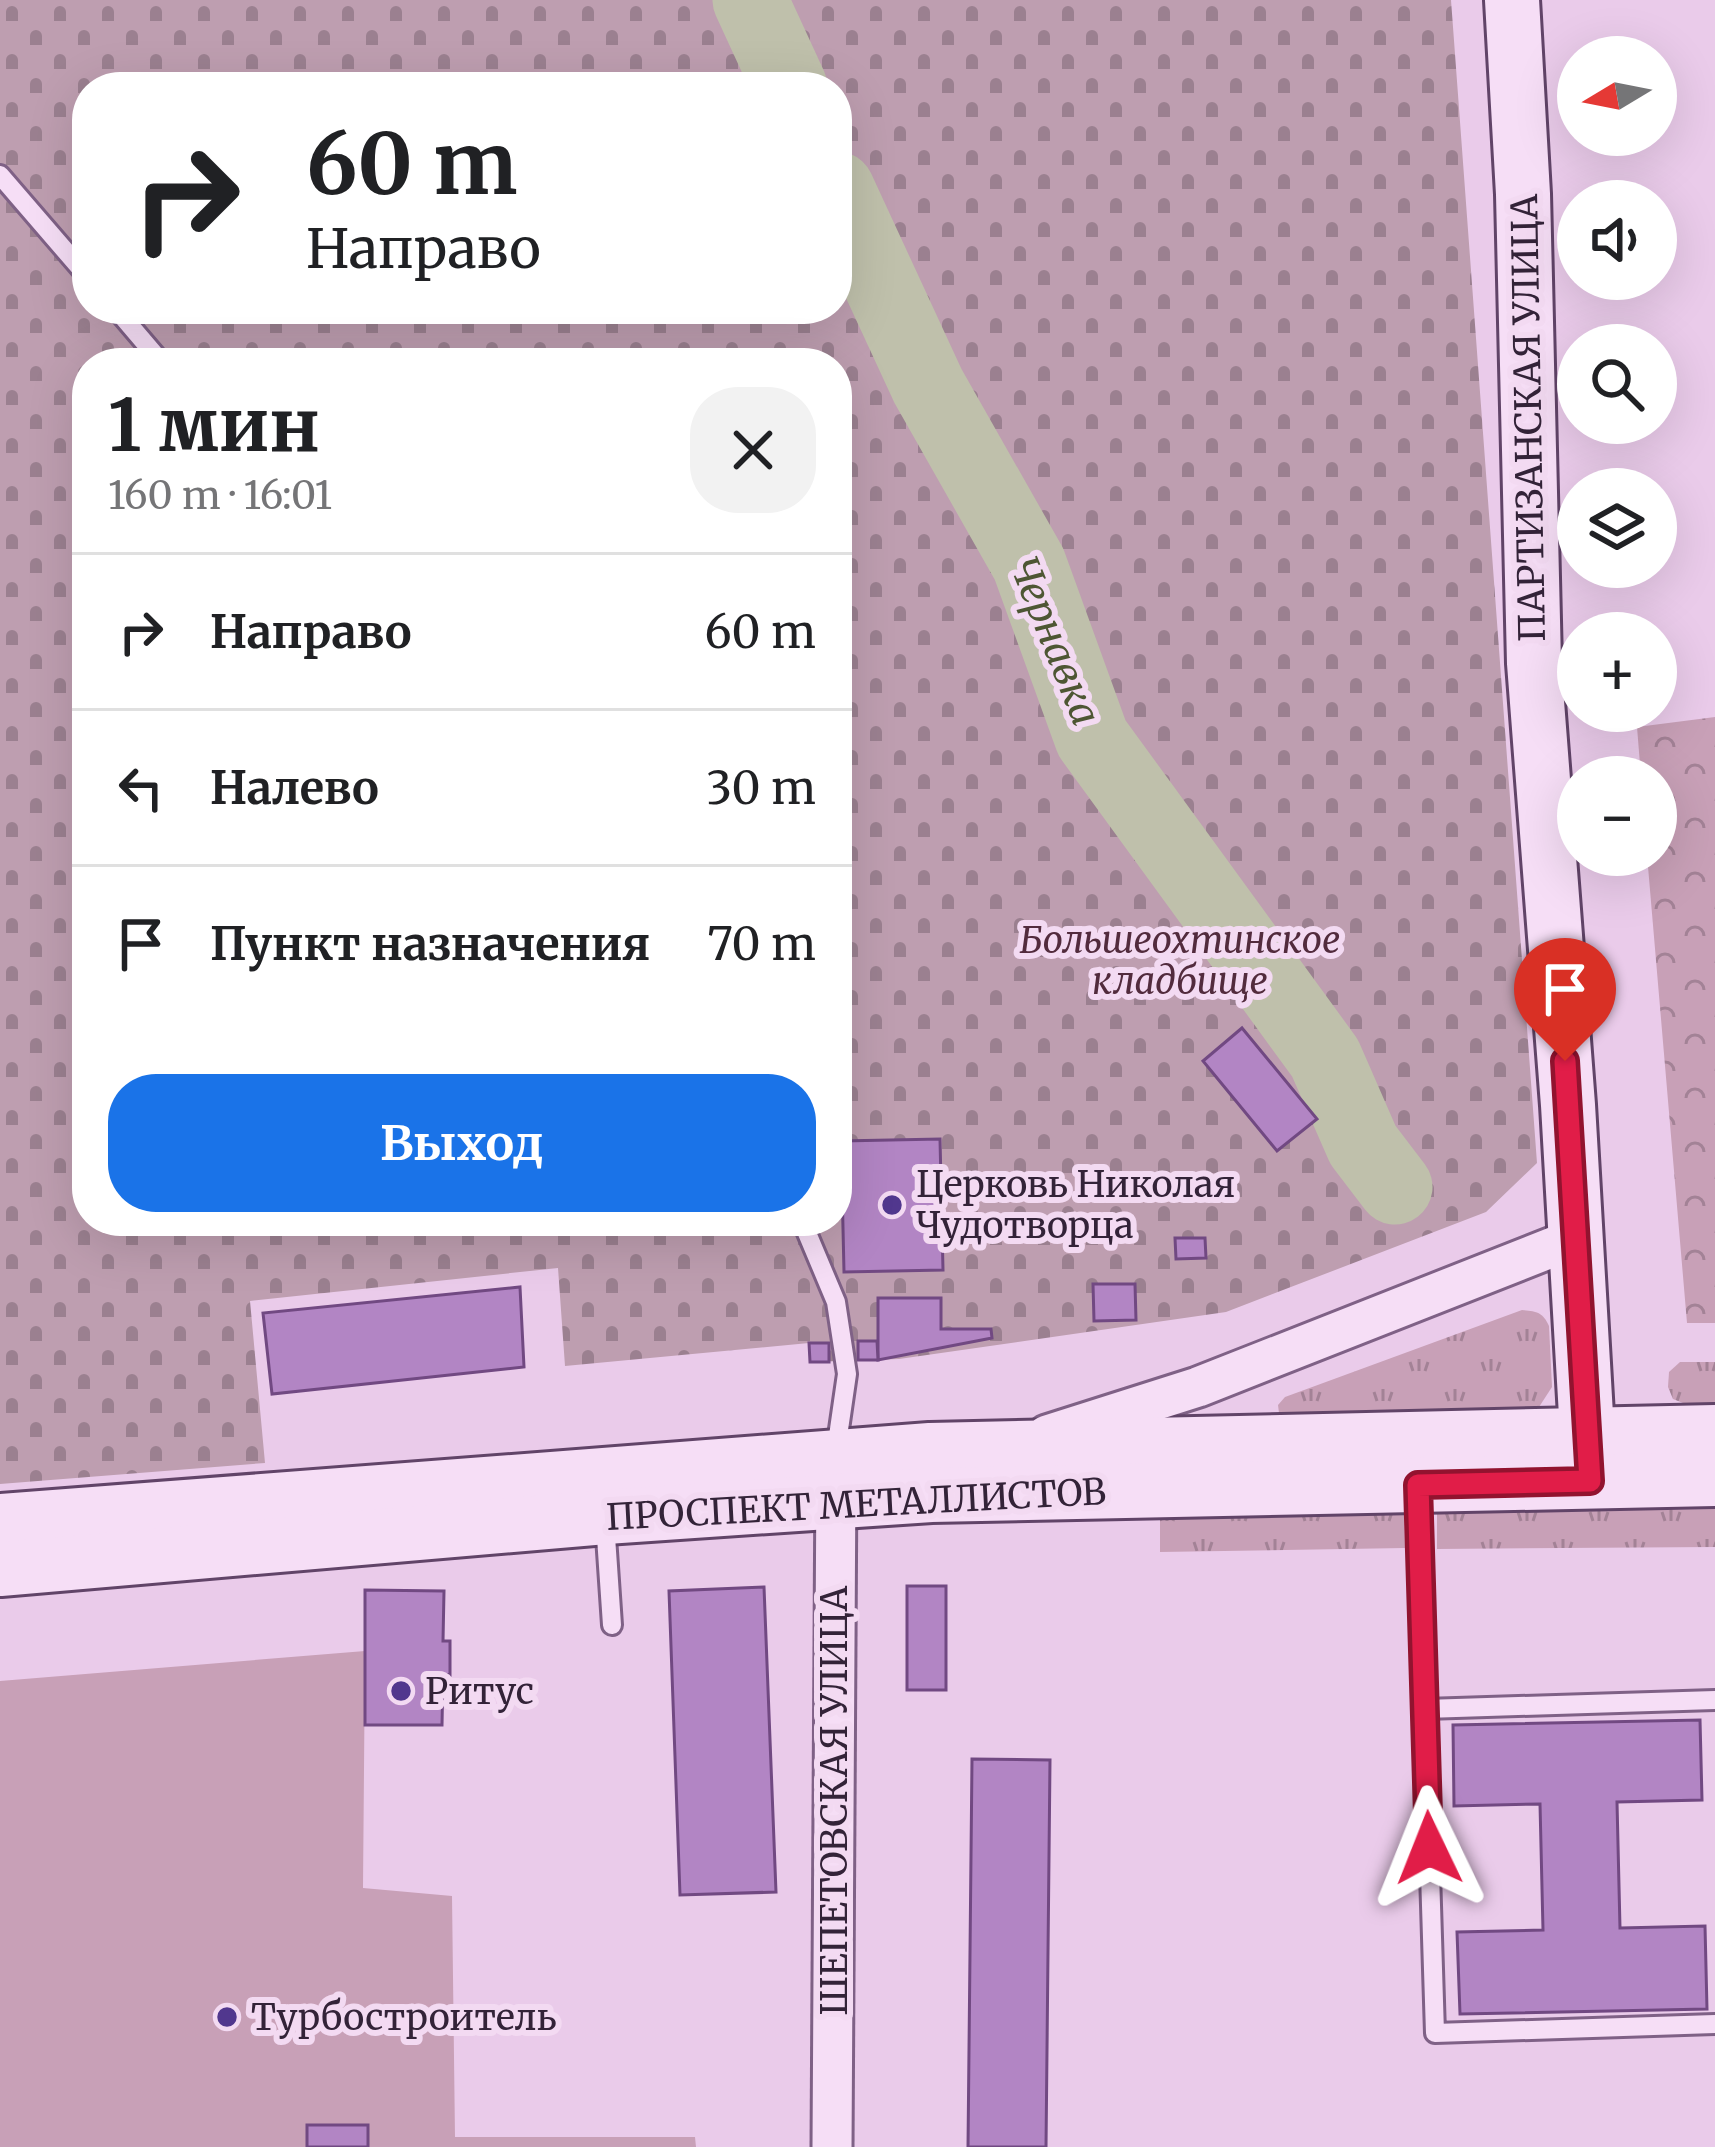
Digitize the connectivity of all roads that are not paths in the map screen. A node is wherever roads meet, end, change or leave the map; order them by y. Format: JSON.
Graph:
{"nodes":[{"id":1,"x":1512,"y":0,"type":"edge"},
{"id":2,"x":0,"y":176,"type":"edge"},
{"id":3,"x":72,"y":259,"type":"edge"},
{"id":4,"x":129,"y":324,"type":"edge"},
{"id":5,"x":149,"y":348,"type":"edge"},
{"id":6,"x":1556,"y":663,"type":"edge"},
{"id":7,"x":808,"y":1236,"type":"edge"},
{"id":8,"x":1576,"y":1238,"type":"junction"},
{"id":9,"x":1715,"y":1432,"type":"edge"},
{"id":10,"x":1015,"y":1445,"type":"junction"},
{"id":11,"x":1589,"y":1458,"type":"junction"},
{"id":12,"x":836,"y":1478,"type":"junction"},
{"id":13,"x":1715,"y":1479,"type":"edge"},
{"id":14,"x":1418,"y":1485,"type":"junction"},
{"id":15,"x":605,"y":1517,"type":"junction"},
{"id":16,"x":0,"y":1520,"type":"edge"},
{"id":17,"x":0,"y":1569,"type":"edge"},
{"id":18,"x":612,"y":1625,"type":"dead end"},
{"id":19,"x":1715,"y":1700,"type":"edge"},
{"id":20,"x":1425,"y":1709,"type":"junction"},
{"id":21,"x":1715,"y":2024,"type":"edge"},
{"id":22,"x":832,"y":2147,"type":"edge"}],
"edges":[{"from":1,"to":6,"type":"street","name":"ПАРТИЗАНСКАЯ УЛИЦА"},
{"from":2,"to":3,"type":"lane"},
{"from":4,"to":5,"type":"lane"},
{"from":6,"to":8,"type":"street","name":"ПАРТИЗАНСКАЯ УЛИЦА"},
{"from":7,"to":12,"type":"lane"},
{"from":8,"to":10,"type":"street"},
{"from":8,"to":11,"type":"street","name":"ПАРТИЗАНСКАЯ УЛИЦА"},
{"from":9,"to":11,"type":"street","name":"ПРОСПЕКТ МЕТАЛЛИСТОВ"},
{"from":10,"to":11,"type":"street","name":"ПРОСПЕКТ МЕТАЛЛИСТОВ"},
{"from":10,"to":12,"type":"street","name":"ПРОСПЕКТ МЕТАЛЛИСТОВ"},
{"from":11,"to":13,"type":"street","name":"ПРОСПЕКТ МЕТАЛЛИСТОВ"},
{"from":11,"to":14,"type":"street","name":"ПРОСПЕКТ МЕТАЛЛИСТОВ"},
{"from":12,"to":14,"type":"street","name":"ПРОСПЕКТ МЕТАЛЛИСТОВ"},
{"from":12,"to":15,"type":"street","name":"ПРОСПЕКТ МЕТАЛЛИСТОВ"},
{"from":12,"to":16,"type":"street","name":"ПРОСПЕКТ МЕТАЛЛИСТОВ"},
{"from":12,"to":22,"type":"street","name":"ШЕПЕТОВСКАЯ УЛИЦА"},
{"from":14,"to":20,"type":"lane"},
{"from":15,"to":17,"type":"street","name":"ПРОСПЕКТ МЕТАЛЛИСТОВ"},
{"from":15,"to":18,"type":"lane"},
{"from":19,"to":20,"type":"lane"},
{"from":20,"to":21,"type":"lane"}]}
